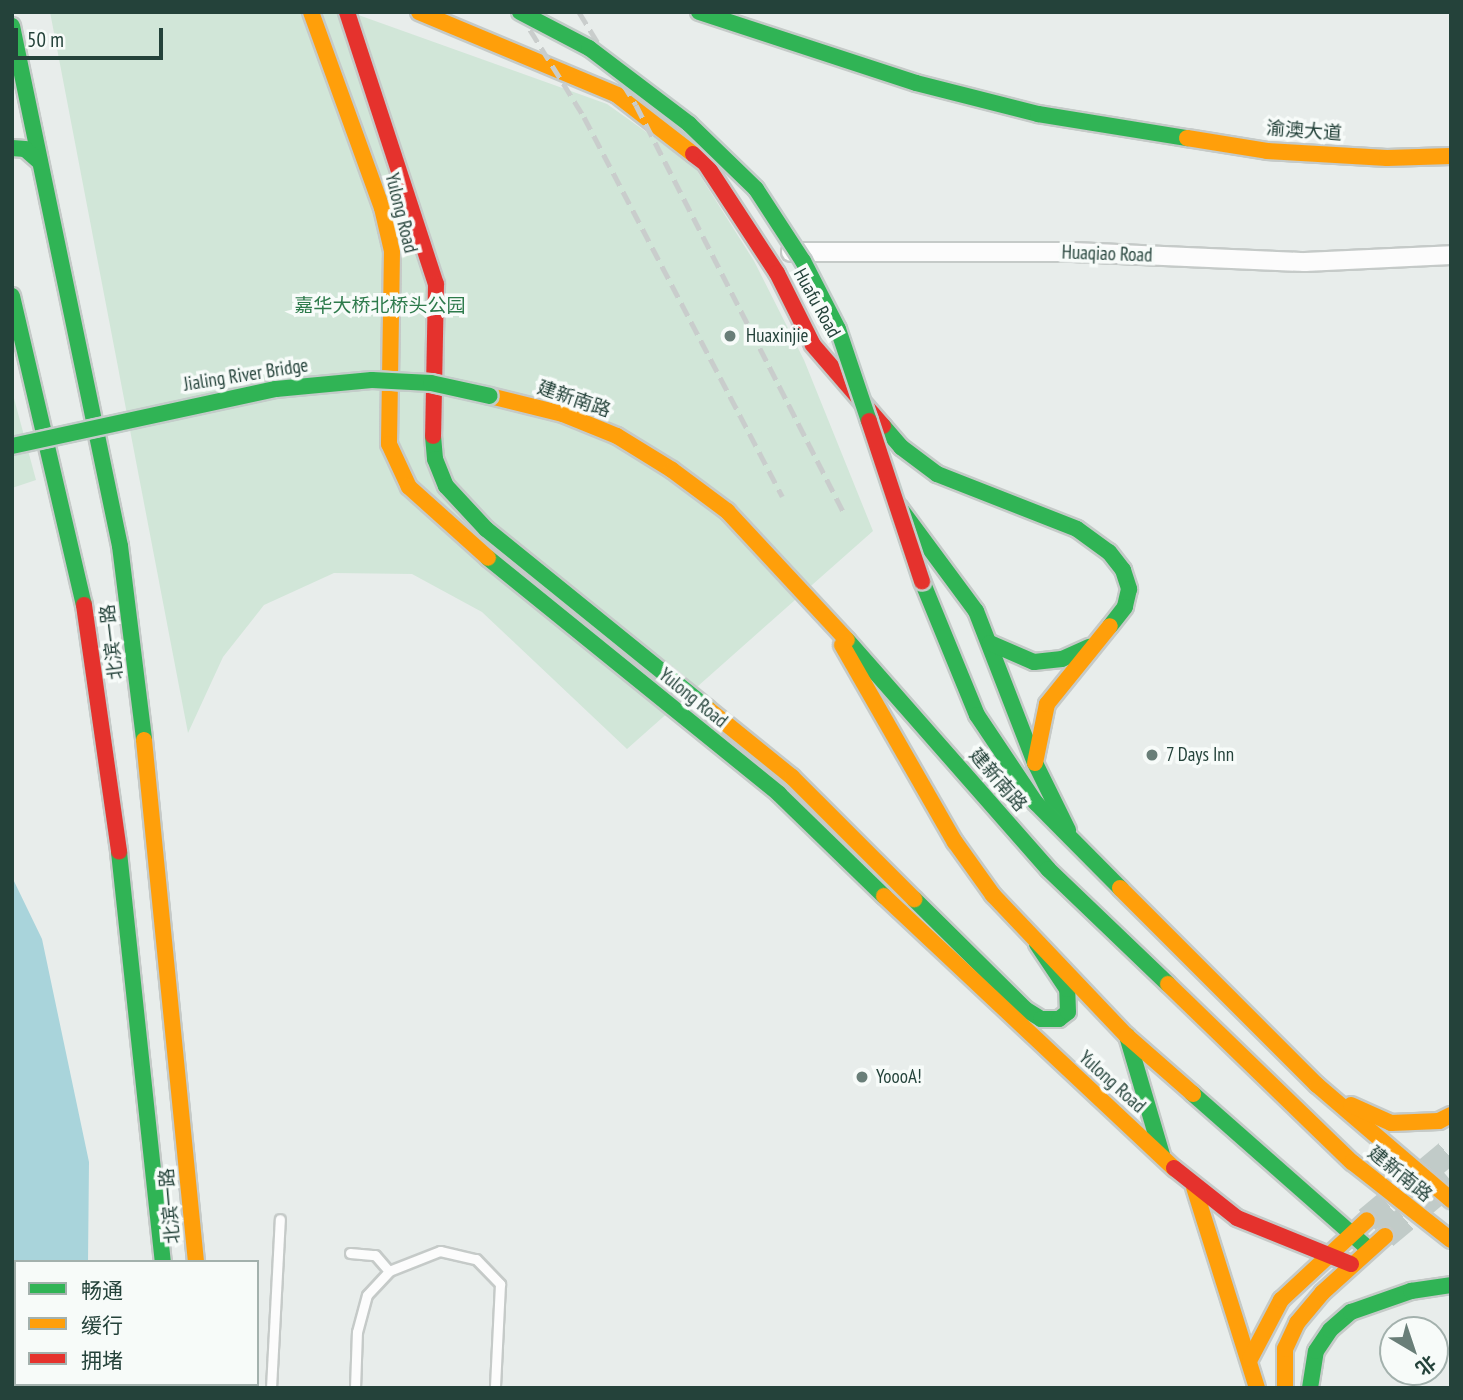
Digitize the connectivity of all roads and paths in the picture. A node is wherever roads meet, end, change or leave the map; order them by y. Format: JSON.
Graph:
{"nodes":[{"id":1,"x":311,"y":12,"type":"edge"},
{"id":2,"x":347,"y":12,"type":"edge"},
{"id":3,"x":419,"y":12,"type":"edge"},
{"id":4,"x":520,"y":12,"type":"edge"},
{"id":5,"x":699,"y":12,"type":"edge"},
{"id":6,"x":12,"y":26,"type":"edge"},
{"id":7,"x":12,"y":148,"type":"edge"},
{"id":8,"x":1451,"y":156,"type":"edge"},
{"id":9,"x":40,"y":162,"type":"junction"},
{"id":10,"x":763,"y":252,"type":"junction"},
{"id":11,"x":1451,"y":256,"type":"edge"},
{"id":12,"x":12,"y":296,"type":"edge"},
{"id":13,"x":490,"y":396,"type":"joint"},
{"id":14,"x":12,"y":446,"type":"edge"},
{"id":15,"x":894,"y":500,"type":"junction"},
{"id":16,"x":828,"y":619,"type":"junction"},
{"id":17,"x":1102,"y":639,"type":"junction"},
{"id":18,"x":990,"y":643,"type":"junction"},
{"id":19,"x":1035,"y":763,"type":"junction"},
{"id":20,"x":1077,"y":848,"type":"junction"},
{"id":21,"x":1037,"y":944,"type":"junction"},
{"id":22,"x":1127,"y":1036,"type":"junction"},
{"id":23,"x":1317,"y":1085,"type":"junction"},
{"id":24,"x":1451,"y":1115,"type":"edge"},
{"id":25,"x":1162,"y":1155,"type":"junction"},
{"id":26,"x":1194,"y":1186,"type":"junction"},
{"id":27,"x":1451,"y":1200,"type":"edge"},
{"id":28,"x":279,"y":1219,"type":"dead end"},
{"id":29,"x":1367,"y":1220,"type":"tunnel mouth"},
{"id":30,"x":1348,"y":1235,"type":"junction"},
{"id":31,"x":1385,"y":1236,"type":"tunnel mouth"},
{"id":32,"x":1451,"y":1240,"type":"edge"},
{"id":33,"x":1369,"y":1249,"type":"junction"},
{"id":34,"x":350,"y":1253,"type":"dead end"},
{"id":35,"x":1326,"y":1255,"type":"junction"},
{"id":36,"x":163,"y":1260,"type":"edge"},
{"id":37,"x":196,"y":1260,"type":"edge"},
{"id":38,"x":1351,"y":1265,"type":"junction"},
{"id":39,"x":389,"y":1271,"type":"junction"},
{"id":40,"x":1451,"y":1285,"type":"edge"},
{"id":41,"x":1250,"y":1359,"type":"junction"},
{"id":42,"x":271,"y":1388,"type":"edge"},
{"id":43,"x":355,"y":1388,"type":"edge"},
{"id":44,"x":495,"y":1388,"type":"edge"},
{"id":45,"x":1257,"y":1388,"type":"edge"},
{"id":46,"x":1285,"y":1388,"type":"edge"},
{"id":47,"x":1310,"y":1388,"type":"edge"}],
"edges":[{"from":1,"to":25,"type":"main road","name":"Yulong Road"},
{"from":2,"to":21,"type":"main road","name":"Yulong Road"},
{"from":3,"to":10,"type":"main road","name":"Huafu Road"},
{"from":4,"to":15,"type":"main road","name":"建新南路","bridge":true},
{"from":5,"to":8,"type":"main road","name":"渝澳大道"},
{"from":6,"to":9,"type":"main road","name":"北滨一路"},
{"from":7,"to":9,"type":"main road"},
{"from":9,"to":37,"type":"main road","name":"北滨一路"},
{"from":10,"to":11,"type":"street","name":"Huaqiao Road"},
{"from":10,"to":17,"type":"main road","name":"Huafu Road"},
{"from":12,"to":36,"type":"main road","name":"北滨一路"},
{"from":13,"to":14,"type":"main road","name":"Jialing River Bridge","bridge":true},
{"from":13,"to":16,"type":"main road","name":"建新南路"},
{"from":15,"to":18,"type":"main road","name":"建新南路","bridge":true},
{"from":15,"to":20,"type":"main road","name":"建新南路","bridge":true},
{"from":16,"to":21,"type":"main road"},
{"from":16,"to":32,"type":"main road","name":"建新南路"},
{"from":17,"to":18,"type":"main road","name":"Huafu Road"},
{"from":17,"to":19,"type":"main road","name":"Huafu Road"},
{"from":18,"to":19,"type":"main road","name":"建新南路"},
{"from":19,"to":20,"type":"main road","name":"建新南路"},
{"from":20,"to":23,"type":"main road","name":"建新南路"},
{"from":21,"to":22,"type":"main road"},
{"from":22,"to":25,"type":"main road"},
{"from":22,"to":30,"type":"main road"},
{"from":23,"to":24,"type":"main road"},
{"from":23,"to":27,"type":"main road","name":"建新南路"},
{"from":25,"to":26,"type":"main road","name":"Yulong Road"},
{"from":26,"to":35,"type":"main road","name":"Yulong Road"},
{"from":26,"to":41,"type":"main road"},
{"from":28,"to":42,"type":"lane"},
{"from":29,"to":30,"type":"main road"},
{"from":30,"to":33,"type":"main road"},
{"from":30,"to":35,"type":"main road"},
{"from":31,"to":33,"type":"main road"},
{"from":33,"to":38,"type":"main road"},
{"from":34,"to":39,"type":"lane"},
{"from":35,"to":38,"type":"main road","name":"Yulong Road"},
{"from":35,"to":41,"type":"main road"},
{"from":38,"to":46,"type":"main road"},
{"from":39,"to":43,"type":"lane"},
{"from":39,"to":44,"type":"lane"},
{"from":40,"to":47,"type":"main road"},
{"from":41,"to":45,"type":"main road"}]}
